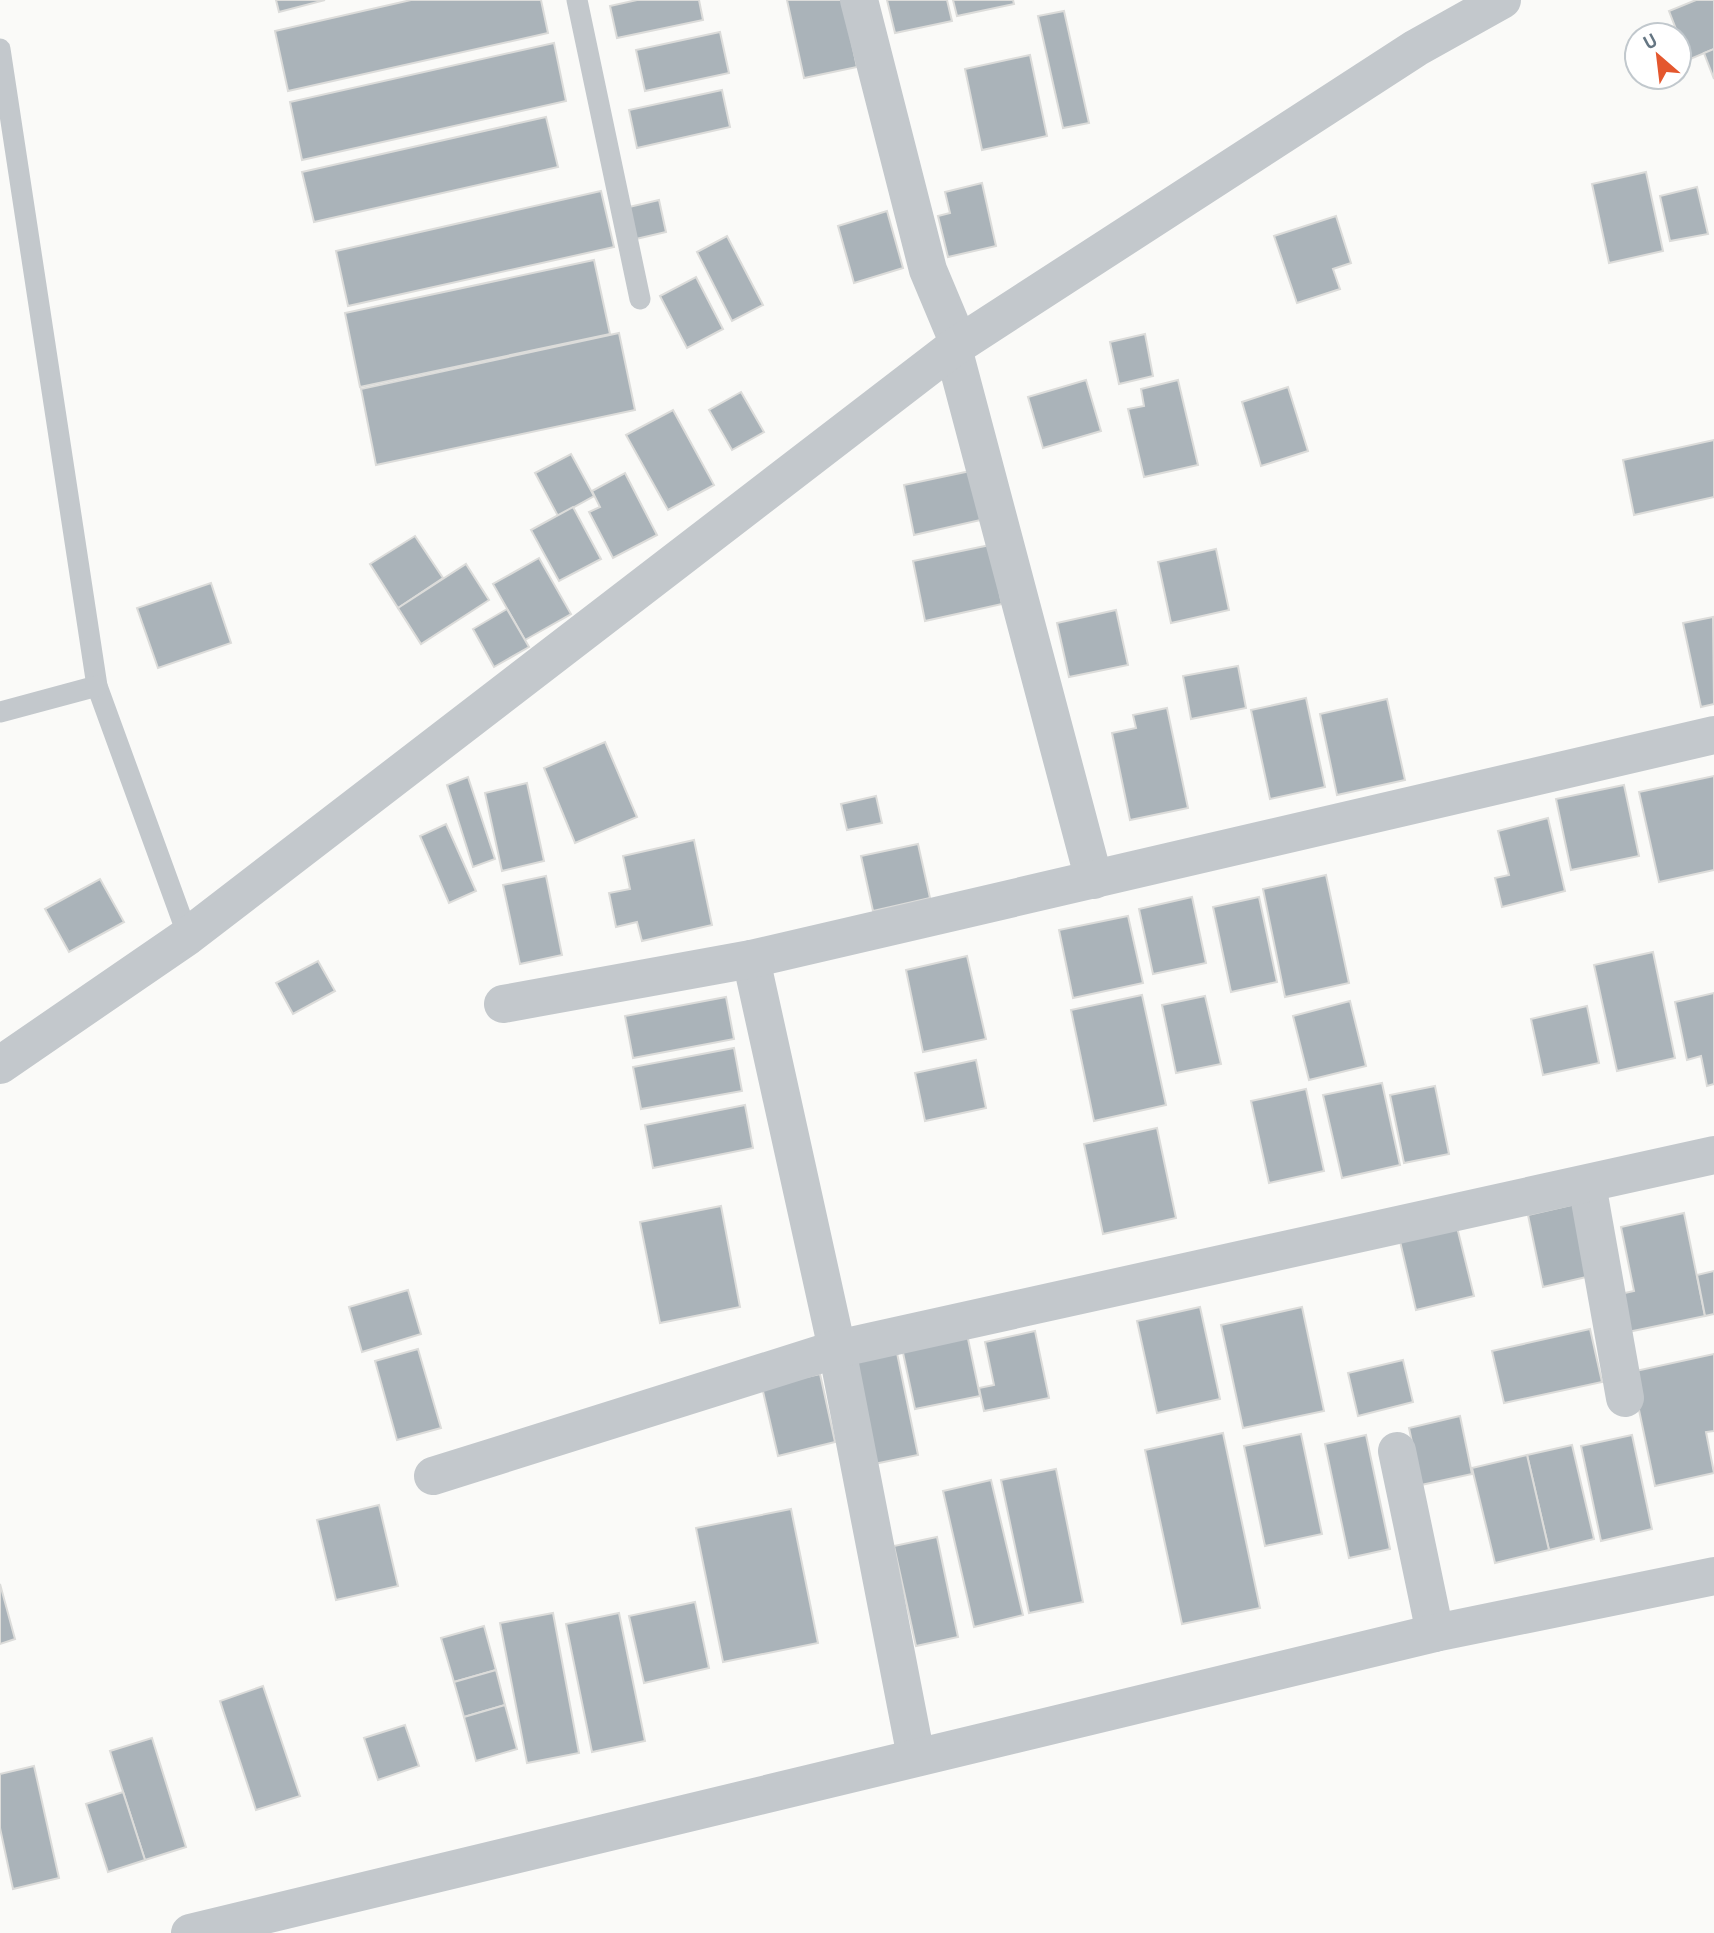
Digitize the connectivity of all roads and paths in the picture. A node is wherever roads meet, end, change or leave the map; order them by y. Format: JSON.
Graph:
{"nodes":[{"id":1,"x":577,"y":0,"type":"edge"},
{"id":2,"x":859,"y":0,"type":"edge"},
{"id":3,"x":1502,"y":0,"type":"edge"},
{"id":4,"x":0,"y":49,"type":"edge"},
{"id":5,"x":640,"y":299,"type":"dead end"},
{"id":6,"x":956,"y":346,"type":"junction"},
{"id":7,"x":97,"y":685,"type":"junction"},
{"id":8,"x":0,"y":712,"type":"edge"},
{"id":9,"x":1714,"y":735,"type":"edge"},
{"id":10,"x":1094,"y":880,"type":"junction"},
{"id":11,"x":188,"y":936,"type":"junction"},
{"id":12,"x":751,"y":959,"type":"junction"},
{"id":13,"x":503,"y":1004,"type":"dead end"},
{"id":14,"x":0,"y":1065,"type":"edge"},
{"id":15,"x":1714,"y":1155,"type":"edge"},
{"id":16,"x":1587,"y":1184,"type":"junction"},
{"id":17,"x":837,"y":1349,"type":"junction"},
{"id":18,"x":1625,"y":1398,"type":"dead end"},
{"id":19,"x":1397,"y":1451,"type":"dead end"},
{"id":20,"x":433,"y":1476,"type":"dead end"},
{"id":21,"x":1714,"y":1576,"type":"edge"},
{"id":22,"x":1435,"y":1633,"type":"junction"},
{"id":23,"x":916,"y":1757,"type":"junction"},
{"id":24,"x":190,"y":1933,"type":"edge"}],
"edges":[{"from":1,"to":5,"type":"lane"},
{"from":2,"to":6,"type":"street"},
{"from":3,"to":6,"type":"street"},
{"from":4,"to":7,"type":"lane"},
{"from":6,"to":10,"type":"street"},
{"from":6,"to":11,"type":"street"},
{"from":7,"to":8,"type":"lane"},
{"from":7,"to":11,"type":"lane"},
{"from":9,"to":10,"type":"street"},
{"from":10,"to":12,"type":"street"},
{"from":11,"to":14,"type":"street"},
{"from":12,"to":13,"type":"street"},
{"from":12,"to":17,"type":"street"},
{"from":15,"to":16,"type":"street"},
{"from":16,"to":17,"type":"street"},
{"from":16,"to":18,"type":"street"},
{"from":17,"to":20,"type":"street"},
{"from":17,"to":23,"type":"street"},
{"from":19,"to":22,"type":"street"},
{"from":21,"to":22,"type":"street"},
{"from":22,"to":23,"type":"street"},
{"from":23,"to":24,"type":"street"}]}
